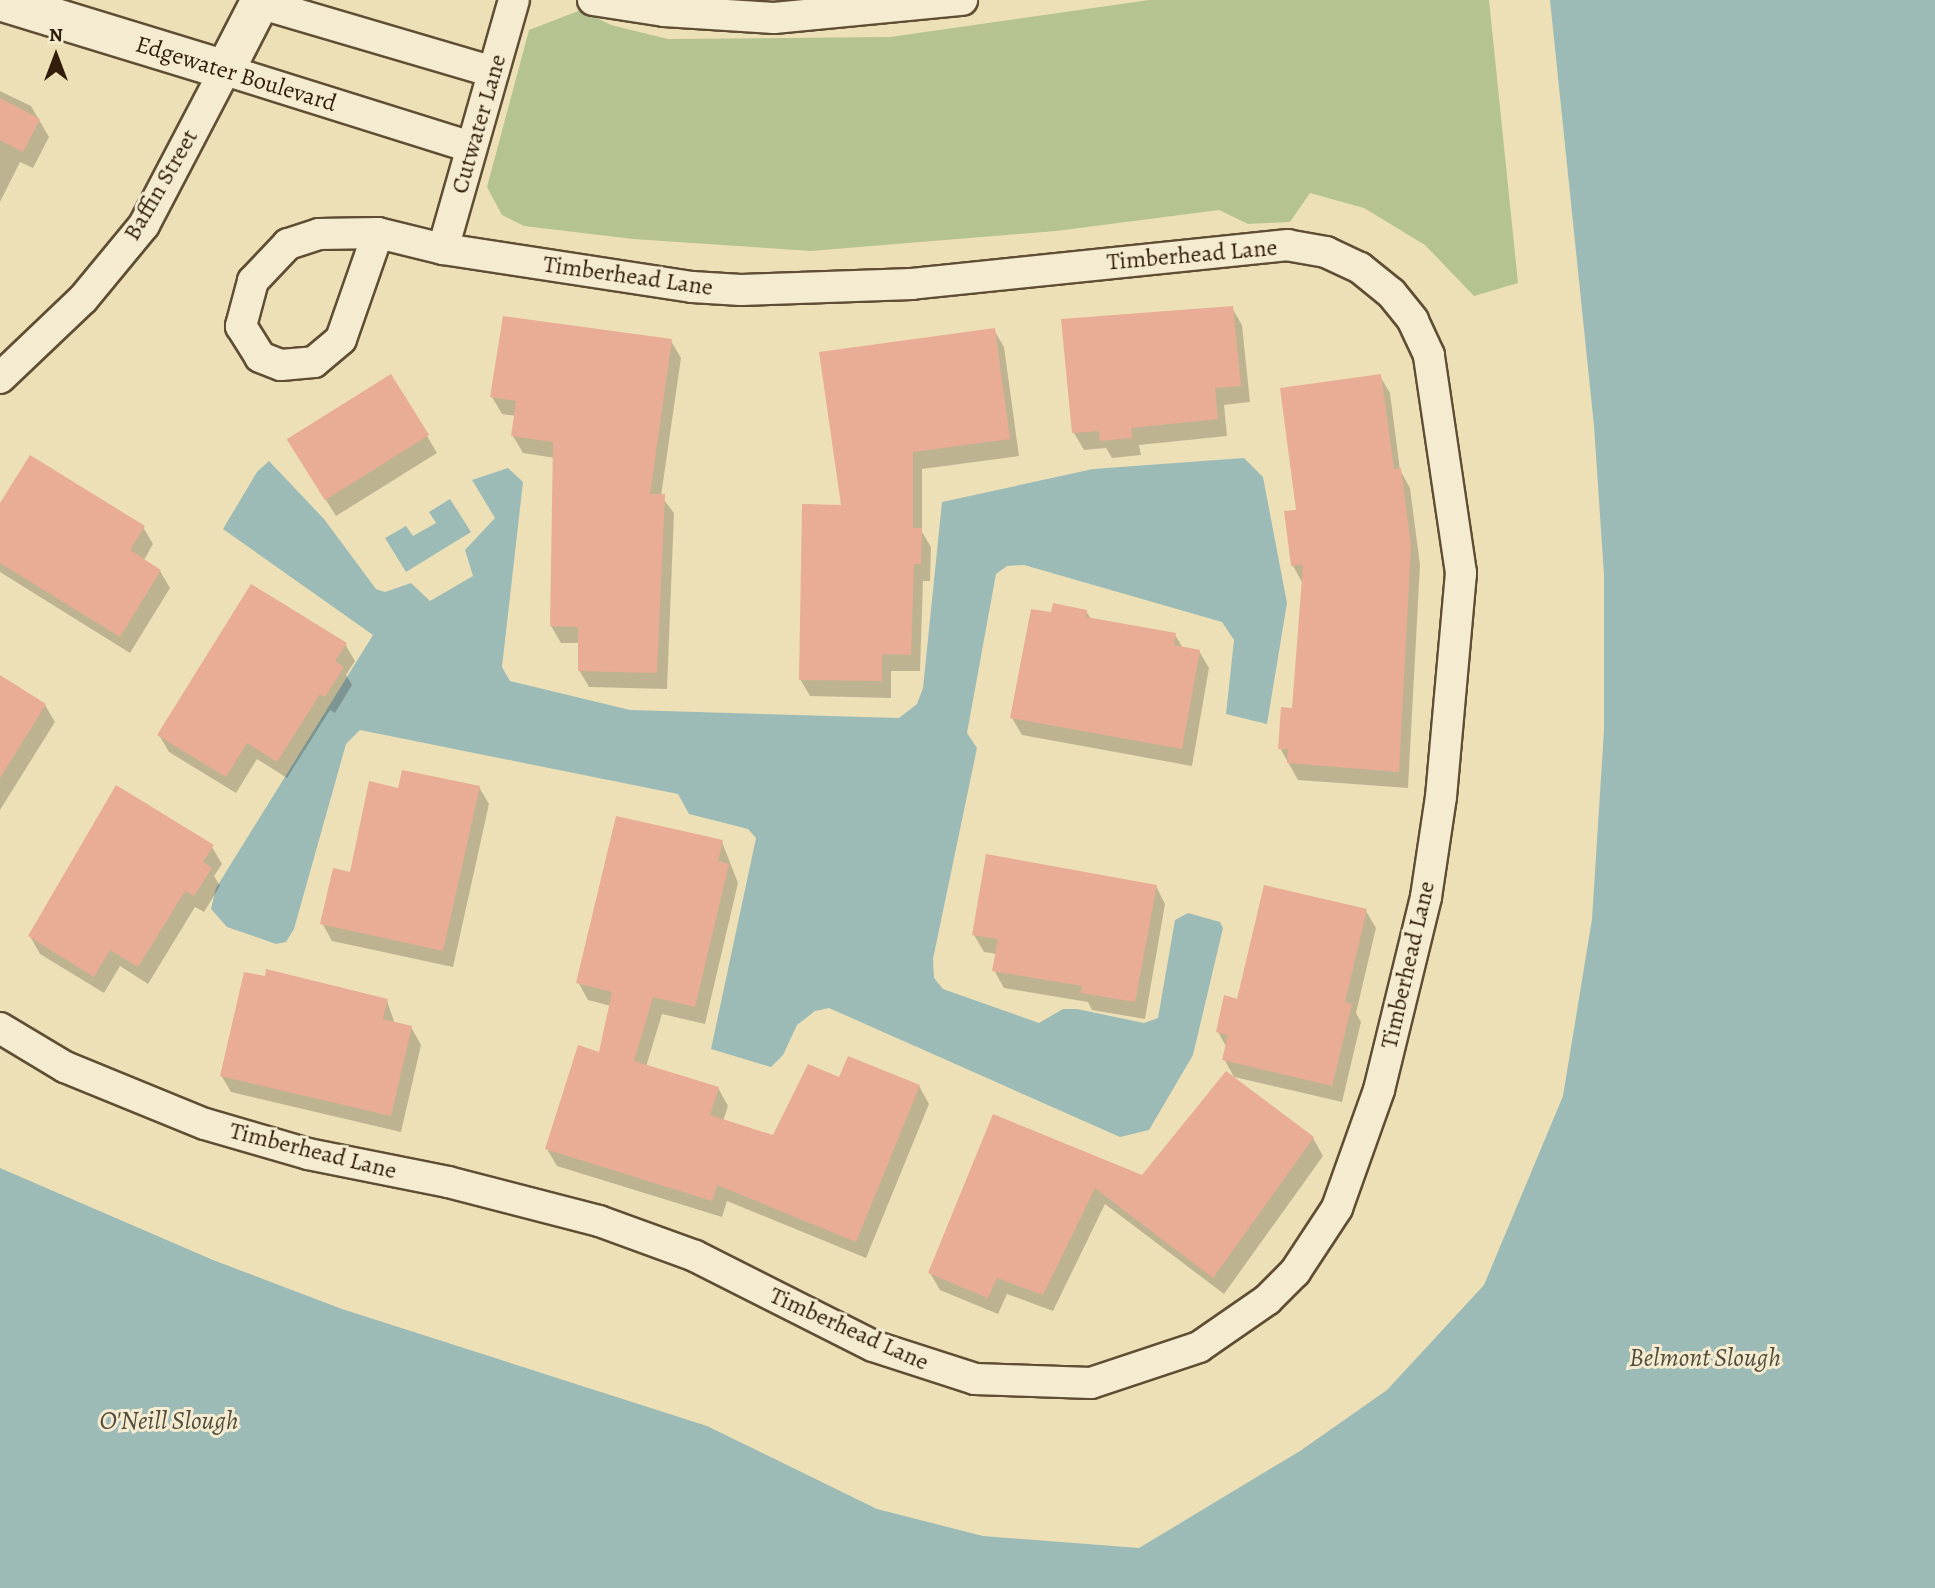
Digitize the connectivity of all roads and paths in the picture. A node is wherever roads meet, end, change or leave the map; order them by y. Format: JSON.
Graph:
{"nodes":[{"id":1,"x":514,"y":0,"type":"edge"},
{"id":2,"x":593,"y":0,"type":"edge"},
{"id":3,"x":962,"y":0,"type":"edge"},
{"id":4,"x":0,"y":1,"type":"edge"},
{"id":5,"x":256,"y":1,"type":"edge"},
{"id":6,"x":225,"y":70,"type":"junction"},
{"id":7,"x":494,"y":72,"type":"junction"},
{"id":8,"x":471,"y":147,"type":"junction"},
{"id":9,"x":378,"y":233,"type":"junction"},
{"id":10,"x":443,"y":249,"type":"junction"},
{"id":11,"x":0,"y":378,"type":"edge"},
{"id":12,"x":0,"y":1028,"type":"edge"}],
"edges":[{"from":1,"to":7,"type":"street","name":"Cutwater Lane"},
{"from":2,"to":3,"type":"street"},
{"from":4,"to":6,"type":"street","name":"Edgewater Boulevard"},
{"from":5,"to":6,"type":"street","name":"Baffin Street"},
{"from":5,"to":7,"type":"street"},
{"from":6,"to":8,"type":"street","name":"Edgewater Boulevard"},
{"from":6,"to":11,"type":"street","name":"Baffin Street"},
{"from":7,"to":8,"type":"street","name":"Cutwater Lane"},
{"from":8,"to":10,"type":"street","name":"Cutwater Lane"},
{"from":9,"to":9,"type":"street","name":"Timberhead Lane"},
{"from":9,"to":10,"type":"street","name":"Timberhead Lane"},
{"from":10,"to":12,"type":"street","name":"Timberhead Lane"}]}
